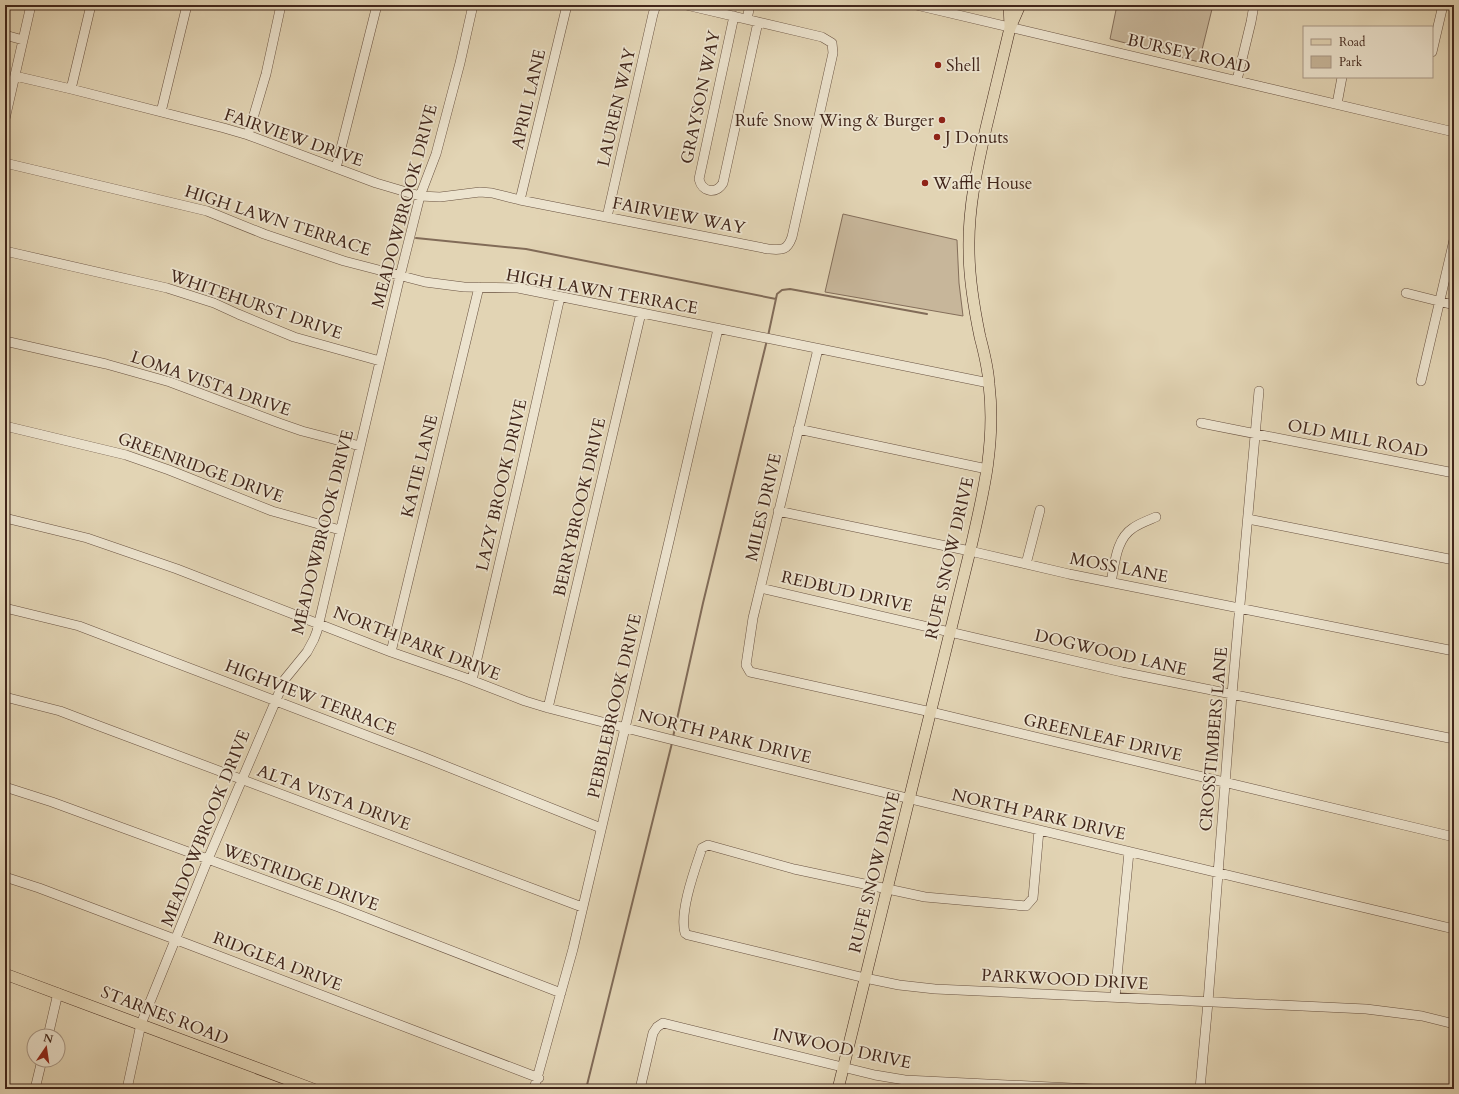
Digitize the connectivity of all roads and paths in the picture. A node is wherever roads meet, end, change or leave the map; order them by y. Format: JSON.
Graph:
{"nodes":[{"id":1,"x":31,"y":5,"type":"edge"},
{"id":2,"x":91,"y":5,"type":"edge"},
{"id":3,"x":187,"y":5,"type":"edge"},
{"id":4,"x":281,"y":5,"type":"edge"},
{"id":5,"x":377,"y":5,"type":"edge"},
{"id":6,"x":473,"y":5,"type":"edge"},
{"id":7,"x":567,"y":5,"type":"edge"},
{"id":8,"x":658,"y":5,"type":"edge"},
{"id":9,"x":686,"y":5,"type":"edge"},
{"id":10,"x":750,"y":5,"type":"edge"},
{"id":11,"x":916,"y":5,"type":"edge"},
{"id":12,"x":1009,"y":5,"type":"edge"},
{"id":13,"x":1020,"y":5,"type":"edge"},
{"id":14,"x":1254,"y":5,"type":"edge"},
{"id":15,"x":1443,"y":5,"type":"edge"},
{"id":16,"x":734,"y":16,"type":"junction"},
{"id":17,"x":747,"y":20,"type":"junction"},
{"id":18,"x":758,"y":22,"type":"junction"},
{"id":19,"x":1010,"y":28,"type":"junction"},
{"id":20,"x":5,"y":35,"type":"edge"},
{"id":21,"x":23,"y":40,"type":"junction"},
{"id":22,"x":1433,"y":48,"type":"edge"},
{"id":23,"x":15,"y":76,"type":"junction"},
{"id":24,"x":1342,"y":78,"type":"edge"},
{"id":25,"x":1237,"y":80,"type":"junction"},
{"id":26,"x":71,"y":89,"type":"junction"},
{"id":27,"x":1337,"y":104,"type":"junction"},
{"id":28,"x":161,"y":112,"type":"junction"},
{"id":29,"x":5,"y":119,"type":"edge"},
{"id":30,"x":1454,"y":132,"type":"edge"},
{"id":31,"x":248,"y":135,"type":"junction"},
{"id":32,"x":5,"y":163,"type":"edge"},
{"id":33,"x":336,"y":168,"type":"junction"},
{"id":34,"x":420,"y":196,"type":"junction"},
{"id":35,"x":520,"y":200,"type":"junction"},
{"id":36,"x":565,"y":209,"type":"joint"},
{"id":37,"x":608,"y":217,"type":"junction"},
{"id":38,"x":1454,"y":240,"type":"edge"},
{"id":39,"x":5,"y":251,"type":"edge"},
{"id":40,"x":400,"y":276,"type":"junction"},
{"id":41,"x":479,"y":287,"type":"junction"},
{"id":42,"x":1406,"y":293,"type":"dead end"},
{"id":43,"x":560,"y":297,"type":"junction"},
{"id":44,"x":1440,"y":301,"type":"junction"},
{"id":45,"x":1454,"y":304,"type":"edge"},
{"id":46,"x":641,"y":313,"type":"junction"},
{"id":47,"x":718,"y":329,"type":"junction"},
{"id":48,"x":5,"y":341,"type":"edge"},
{"id":49,"x":818,"y":349,"type":"junction"},
{"id":50,"x":380,"y":361,"type":"junction"},
{"id":51,"x":1421,"y":381,"type":"dead end"},
{"id":52,"x":989,"y":383,"type":"junction"},
{"id":53,"x":1259,"y":391,"type":"dead end"},
{"id":54,"x":1201,"y":423,"type":"dead end"},
{"id":55,"x":5,"y":426,"type":"edge"},
{"id":56,"x":798,"y":429,"type":"junction"},
{"id":57,"x":1256,"y":434,"type":"junction"},
{"id":58,"x":360,"y":446,"type":"junction"},
{"id":59,"x":987,"y":469,"type":"junction"},
{"id":60,"x":1454,"y":473,"type":"edge"},
{"id":61,"x":1040,"y":510,"type":"dead end"},
{"id":62,"x":778,"y":511,"type":"junction"},
{"id":63,"x":1156,"y":517,"type":"dead end"},
{"id":64,"x":5,"y":518,"type":"edge"},
{"id":65,"x":1248,"y":519,"type":"junction"},
{"id":66,"x":340,"y":530,"type":"junction"},
{"id":67,"x":970,"y":551,"type":"junction"},
{"id":68,"x":1454,"y":560,"type":"edge"},
{"id":69,"x":1026,"y":564,"type":"junction"},
{"id":70,"x":1111,"y":582,"type":"junction"},
{"id":71,"x":760,"y":588,"type":"junction"},
{"id":72,"x":5,"y":608,"type":"edge"},
{"id":73,"x":1240,"y":608,"type":"junction"},
{"id":74,"x":318,"y":623,"type":"junction"},
{"id":75,"x":950,"y":631,"type":"junction"},
{"id":76,"x":1454,"y":651,"type":"edge"},
{"id":77,"x":391,"y":652,"type":"junction"},
{"id":78,"x":750,"y":672,"type":"joint"},
{"id":79,"x":472,"y":680,"type":"junction"},
{"id":80,"x":1232,"y":694,"type":"junction"},
{"id":81,"x":5,"y":697,"type":"edge"},
{"id":82,"x":276,"y":701,"type":"junction"},
{"id":83,"x":548,"y":708,"type":"junction"},
{"id":84,"x":931,"y":712,"type":"junction"},
{"id":85,"x":625,"y":728,"type":"junction"},
{"id":86,"x":1454,"y":739,"type":"edge"},
{"id":87,"x":242,"y":780,"type":"junction"},
{"id":88,"x":1225,"y":782,"type":"junction"},
{"id":89,"x":5,"y":787,"type":"edge"},
{"id":90,"x":909,"y":799,"type":"junction"},
{"id":91,"x":601,"y":828,"type":"junction"},
{"id":92,"x":1039,"y":830,"type":"junction"},
{"id":93,"x":1454,"y":836,"type":"edge"},
{"id":94,"x":1129,"y":852,"type":"junction"},
{"id":95,"x":208,"y":859,"type":"junction"},
{"id":96,"x":1218,"y":872,"type":"junction"},
{"id":97,"x":5,"y":877,"type":"edge"},
{"id":98,"x":887,"y":889,"type":"junction"},
{"id":99,"x":582,"y":907,"type":"junction"},
{"id":100,"x":1454,"y":929,"type":"edge"},
{"id":101,"x":177,"y":940,"type":"junction"},
{"id":102,"x":5,"y":974,"type":"edge"},
{"id":103,"x":865,"y":978,"type":"junction"},
{"id":104,"x":58,"y":993,"type":"junction"},
{"id":105,"x":561,"y":994,"type":"junction"},
{"id":106,"x":1115,"y":997,"type":"junction"},
{"id":107,"x":1208,"y":1002,"type":"junction"},
{"id":108,"x":141,"y":1024,"type":"junction"},
{"id":109,"x":1454,"y":1024,"type":"edge"},
{"id":110,"x":50,"y":1028,"type":"edge"},
{"id":111,"x":40,"y":1068,"type":"edge"},
{"id":112,"x":844,"y":1068,"type":"junction"},
{"id":113,"x":539,"y":1078,"type":"junction"},
{"id":114,"x":35,"y":1089,"type":"edge"},
{"id":115,"x":127,"y":1089,"type":"edge"},
{"id":116,"x":313,"y":1089,"type":"edge"},
{"id":117,"x":534,"y":1089,"type":"edge"},
{"id":118,"x":640,"y":1089,"type":"edge"},
{"id":119,"x":838,"y":1089,"type":"edge"},
{"id":120,"x":1093,"y":1089,"type":"edge"},
{"id":121,"x":1200,"y":1089,"type":"edge"}],
"edges":[{"from":1,"to":21,"type":"street"},
{"from":2,"to":26,"type":"street"},
{"from":3,"to":28,"type":"street"},
{"from":4,"to":31,"type":"street"},
{"from":5,"to":33,"type":"street"},
{"from":6,"to":34,"type":"street","name":"MEADOWBROOK DRIVE"},
{"from":7,"to":35,"type":"street","name":"APRIL LANE"},
{"from":8,"to":37,"type":"street","name":"LAUREN WAY"},
{"from":9,"to":16,"type":"street"},
{"from":10,"to":17,"type":"street"},
{"from":11,"to":19,"type":"street","name":"BURSEY ROAD"},
{"from":12,"to":19,"type":"main road","name":"RUFE SNOW DRIVE"},
{"from":13,"to":19,"type":"main road","name":"RUFE SNOW DRIVE"},
{"from":14,"to":25,"type":"street"},
{"from":15,"to":22,"type":"street"},
{"from":16,"to":17,"type":"street"},
{"from":16,"to":18,"type":"street","name":"GRAYSON WAY"},
{"from":17,"to":18,"type":"street"},
{"from":18,"to":37,"type":"street","name":"FAIRVIEW WAY"},
{"from":19,"to":25,"type":"street","name":"BURSEY ROAD"},
{"from":19,"to":52,"type":"main road","name":"RUFE SNOW DRIVE"},
{"from":20,"to":21,"type":"street"},
{"from":21,"to":23,"type":"street"},
{"from":23,"to":26,"type":"street","name":"FAIRVIEW DRIVE"},
{"from":23,"to":29,"type":"street"},
{"from":24,"to":27,"type":"street"},
{"from":25,"to":27,"type":"street","name":"BURSEY ROAD"},
{"from":26,"to":28,"type":"street","name":"FAIRVIEW DRIVE"},
{"from":27,"to":30,"type":"street","name":"BURSEY ROAD"},
{"from":28,"to":31,"type":"street","name":"FAIRVIEW DRIVE"},
{"from":31,"to":33,"type":"street","name":"FAIRVIEW DRIVE"},
{"from":32,"to":40,"type":"street","name":"HIGH LAWN TERRACE"},
{"from":33,"to":34,"type":"street","name":"FAIRVIEW DRIVE"},
{"from":34,"to":35,"type":"street","name":"FAIRVIEW DRIVE"},
{"from":34,"to":40,"type":"street","name":"MEADOWBROOK DRIVE"},
{"from":35,"to":36,"type":"street","name":"FAIRVIEW DRIVE"},
{"from":36,"to":37,"type":"street","name":"FAIRVIEW WAY"},
{"from":38,"to":44,"type":"street"},
{"from":39,"to":50,"type":"street","name":"WHITEHURST DRIVE"},
{"from":40,"to":41,"type":"street","name":"HIGH LAWN TERRACE"},
{"from":40,"to":50,"type":"street","name":"MEADOWBROOK DRIVE"},
{"from":41,"to":43,"type":"street","name":"HIGH LAWN TERRACE"},
{"from":41,"to":77,"type":"street","name":"KATIE LANE"},
{"from":42,"to":44,"type":"street"},
{"from":43,"to":46,"type":"street","name":"HIGH LAWN TERRACE"},
{"from":43,"to":79,"type":"street","name":"LAZY BROOK DRIVE"},
{"from":44,"to":45,"type":"street"},
{"from":44,"to":51,"type":"street"},
{"from":46,"to":47,"type":"street","name":"HIGH LAWN TERRACE"},
{"from":46,"to":83,"type":"street","name":"BERRYBROOK DRIVE"},
{"from":47,"to":49,"type":"street","name":"HIGH LAWN TERRACE"},
{"from":47,"to":85,"type":"street","name":"PEBBLEBROOK DRIVE"},
{"from":48,"to":58,"type":"street","name":"LOMA VISTA DRIVE"},
{"from":49,"to":52,"type":"street","name":"HIGH LAWN TERRACE"},
{"from":49,"to":56,"type":"street","name":"MILES DRIVE"},
{"from":50,"to":58,"type":"street","name":"MEADOWBROOK DRIVE"},
{"from":52,"to":59,"type":"main road","name":"RUFE SNOW DRIVE"},
{"from":53,"to":57,"type":"street","name":"CROSSTIMBERS LANE"},
{"from":54,"to":57,"type":"street","name":"OLD MILL ROAD"},
{"from":55,"to":66,"type":"street","name":"GREENRIDGE DRIVE"},
{"from":56,"to":59,"type":"street"},
{"from":56,"to":62,"type":"street","name":"MILES DRIVE"},
{"from":57,"to":60,"type":"street","name":"OLD MILL ROAD"},
{"from":57,"to":65,"type":"street","name":"CROSSTIMBERS LANE"},
{"from":58,"to":66,"type":"street","name":"MEADOWBROOK DRIVE"},
{"from":59,"to":67,"type":"main road","name":"RUFE SNOW DRIVE"},
{"from":61,"to":69,"type":"street"},
{"from":62,"to":67,"type":"street","name":"MOSS LANE"},
{"from":62,"to":71,"type":"street","name":"MILES DRIVE"},
{"from":63,"to":70,"type":"street"},
{"from":64,"to":74,"type":"street","name":"NORTH PARK DRIVE"},
{"from":65,"to":68,"type":"street"},
{"from":65,"to":73,"type":"street","name":"CROSSTIMBERS LANE"},
{"from":66,"to":74,"type":"street","name":"MEADOWBROOK DRIVE"},
{"from":67,"to":69,"type":"street","name":"MOSS LANE"},
{"from":67,"to":75,"type":"main road","name":"RUFE SNOW DRIVE"},
{"from":69,"to":70,"type":"street","name":"MOSS LANE"},
{"from":70,"to":73,"type":"street","name":"MOSS LANE"},
{"from":71,"to":75,"type":"street","name":"REDBUD DRIVE"},
{"from":71,"to":78,"type":"street","name":"MILES DRIVE"},
{"from":72,"to":82,"type":"street","name":"HIGHVIEW TERRACE"},
{"from":73,"to":76,"type":"street","name":"MOSS LANE"},
{"from":73,"to":80,"type":"street","name":"CROSSTIMBERS LANE"},
{"from":74,"to":77,"type":"street","name":"NORTH PARK DRIVE"},
{"from":74,"to":82,"type":"street","name":"MEADOWBROOK DRIVE"},
{"from":75,"to":80,"type":"street","name":"DOGWOOD LANE"},
{"from":75,"to":84,"type":"main road","name":"RUFE SNOW DRIVE"},
{"from":77,"to":79,"type":"street","name":"NORTH PARK DRIVE"},
{"from":78,"to":84,"type":"street","name":"GREENLEAF DRIVE"},
{"from":79,"to":83,"type":"street","name":"NORTH PARK DRIVE"},
{"from":80,"to":86,"type":"street","name":"DOGWOOD LANE"},
{"from":80,"to":88,"type":"street","name":"CROSSTIMBERS LANE"},
{"from":81,"to":87,"type":"street","name":"ALTA VISTA DRIVE"},
{"from":82,"to":87,"type":"street","name":"MEADOWBROOK DRIVE"},
{"from":82,"to":91,"type":"street","name":"HIGHVIEW TERRACE"},
{"from":83,"to":85,"type":"street","name":"NORTH PARK DRIVE"},
{"from":84,"to":88,"type":"street","name":"GREENLEAF DRIVE"},
{"from":84,"to":90,"type":"main road","name":"RUFE SNOW DRIVE"},
{"from":85,"to":90,"type":"street","name":"NORTH PARK DRIVE"},
{"from":85,"to":91,"type":"street","name":"PEBBLEBROOK DRIVE"},
{"from":87,"to":95,"type":"street","name":"MEADOWBROOK DRIVE"},
{"from":87,"to":99,"type":"street","name":"ALTA VISTA DRIVE"},
{"from":88,"to":93,"type":"street","name":"GREENLEAF DRIVE"},
{"from":88,"to":96,"type":"street","name":"CROSSTIMBERS LANE"},
{"from":89,"to":95,"type":"street","name":"WESTRIDGE DRIVE"},
{"from":90,"to":92,"type":"street","name":"NORTH PARK DRIVE"},
{"from":90,"to":98,"type":"main road","name":"RUFE SNOW DRIVE"},
{"from":91,"to":99,"type":"street","name":"PEBBLEBROOK DRIVE"},
{"from":92,"to":94,"type":"street","name":"NORTH PARK DRIVE"},
{"from":92,"to":98,"type":"street"},
{"from":94,"to":96,"type":"street","name":"NORTH PARK DRIVE"},
{"from":94,"to":106,"type":"street"},
{"from":95,"to":101,"type":"street","name":"MEADOWBROOK DRIVE"},
{"from":95,"to":105,"type":"street","name":"WESTRIDGE DRIVE"},
{"from":96,"to":100,"type":"street","name":"NORTH PARK DRIVE"},
{"from":96,"to":107,"type":"street","name":"CROSSTIMBERS LANE"},
{"from":97,"to":101,"type":"street","name":"RIDGLEA DRIVE"},
{"from":98,"to":103,"type":"main road","name":"RUFE SNOW DRIVE"},
{"from":98,"to":103,"type":"street","name":"PARKWOOD DRIVE"},
{"from":99,"to":105,"type":"street","name":"PEBBLEBROOK DRIVE"},
{"from":101,"to":108,"type":"street","name":"MEADOWBROOK DRIVE"},
{"from":101,"to":113,"type":"street","name":"RIDGLEA DRIVE"},
{"from":102,"to":104,"type":"main road","name":"STARNES ROAD"},
{"from":103,"to":106,"type":"street","name":"PARKWOOD DRIVE"},
{"from":103,"to":112,"type":"main road","name":"RUFE SNOW DRIVE"},
{"from":104,"to":108,"type":"main road","name":"STARNES ROAD"},
{"from":104,"to":110,"type":"street"},
{"from":105,"to":113,"type":"street","name":"PEBBLEBROOK DRIVE"},
{"from":106,"to":107,"type":"street","name":"PARKWOOD DRIVE"},
{"from":107,"to":109,"type":"street","name":"PARKWOOD DRIVE"},
{"from":107,"to":121,"type":"street","name":"CROSSTIMBERS LANE"},
{"from":108,"to":115,"type":"street","name":"MEADOWBROOK DRIVE"},
{"from":108,"to":116,"type":"main road","name":"STARNES ROAD"},
{"from":111,"to":114,"type":"street"},
{"from":112,"to":118,"type":"street","name":"INWOOD DRIVE"},
{"from":112,"to":119,"type":"main road","name":"RUFE SNOW DRIVE"},
{"from":112,"to":120,"type":"street","name":"INWOOD DRIVE"},
{"from":113,"to":117,"type":"street","name":"PEBBLEBROOK DRIVE"}]}
